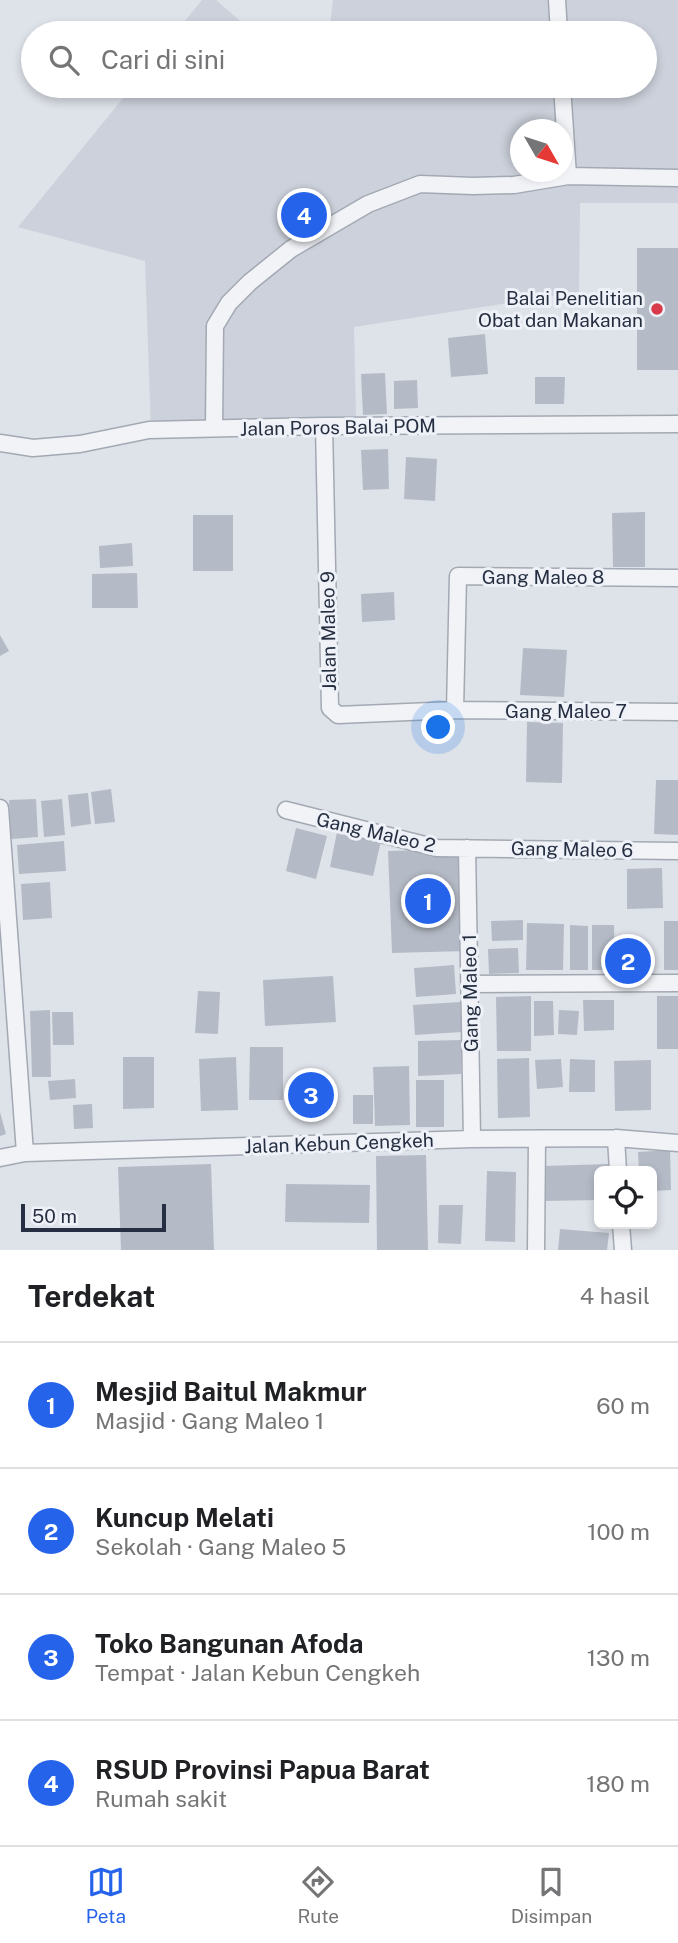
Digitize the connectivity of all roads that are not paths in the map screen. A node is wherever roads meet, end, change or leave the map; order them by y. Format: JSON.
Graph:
{"nodes":[{"id":1,"x":557,"y":0,"type":"edge"},
{"id":2,"x":558,"y":21,"type":"edge"},
{"id":3,"x":563,"y":98,"type":"edge"},
{"id":4,"x":564,"y":119,"type":"edge"},
{"id":5,"x":573,"y":176,"type":"edge"},
{"id":6,"x":678,"y":178,"type":"edge"},
{"id":7,"x":532,"y":182,"type":"edge"},
{"id":8,"x":678,"y":424,"type":"edge"},
{"id":9,"x":324,"y":426,"type":"junction"},
{"id":10,"x":214,"y":428,"type":"junction"},
{"id":11,"x":0,"y":443,"type":"edge"},
{"id":12,"x":678,"y":578,"type":"edge"},
{"id":13,"x":455,"y":710,"type":"junction"},
{"id":14,"x":678,"y":712,"type":"edge"},
{"id":15,"x":0,"y":808,"type":"edge"},
{"id":16,"x":286,"y":810,"type":"dead end"},
{"id":17,"x":467,"y":848,"type":"junction"},
{"id":18,"x":678,"y":851,"type":"edge"},
{"id":19,"x":678,"y":983,"type":"edge"},
{"id":20,"x":469,"y":984,"type":"junction"},
{"id":21,"x":617,"y":1138,"type":"junction"},
{"id":22,"x":472,"y":1139,"type":"junction"},
{"id":23,"x":537,"y":1140,"type":"junction"},
{"id":24,"x":678,"y":1143,"type":"edge"},
{"id":25,"x":25,"y":1153,"type":"junction"},
{"id":26,"x":0,"y":1158,"type":"edge"},
{"id":27,"x":618,"y":1166,"type":"edge"},
{"id":28,"x":621,"y":1229,"type":"edge"},
{"id":29,"x":536,"y":1250,"type":"edge"},
{"id":30,"x":623,"y":1250,"type":"edge"}],
"edges":[{"from":1,"to":2,"type":"street"},
{"from":3,"to":4,"type":"street"},
{"from":5,"to":6,"type":"street"},
{"from":7,"to":10,"type":"street"},
{"from":8,"to":9,"type":"street","name":"Jalan Poros Balai POM"},
{"from":9,"to":10,"type":"street","name":"Jalan Poros Balai POM"},
{"from":9,"to":13,"type":"street","name":"Jalan Maleo 9"},
{"from":10,"to":11,"type":"street","name":"Jalan Poros Balai POM"},
{"from":12,"to":13,"type":"street","name":"Gang Maleo 8"},
{"from":13,"to":14,"type":"street","name":"Gang Maleo 7"},
{"from":15,"to":25,"type":"street"},
{"from":16,"to":17,"type":"street","name":"Gang Maleo 2"},
{"from":17,"to":18,"type":"street","name":"Gang Maleo 6"},
{"from":17,"to":20,"type":"street","name":"Gang Maleo 1"},
{"from":19,"to":20,"type":"street"},
{"from":20,"to":22,"type":"street","name":"Gang Maleo 1"},
{"from":21,"to":23,"type":"street","name":"Jalan Kebun Cengkeh"},
{"from":21,"to":24,"type":"street","name":"Jalan Kebun Cengkeh"},
{"from":21,"to":27,"type":"street"},
{"from":22,"to":23,"type":"street","name":"Jalan Kebun Cengkeh"},
{"from":22,"to":25,"type":"street","name":"Jalan Kebun Cengkeh"},
{"from":23,"to":29,"type":"street"},
{"from":25,"to":26,"type":"street","name":"Jalan Kebun Cengkeh"},
{"from":28,"to":30,"type":"street"}]}
